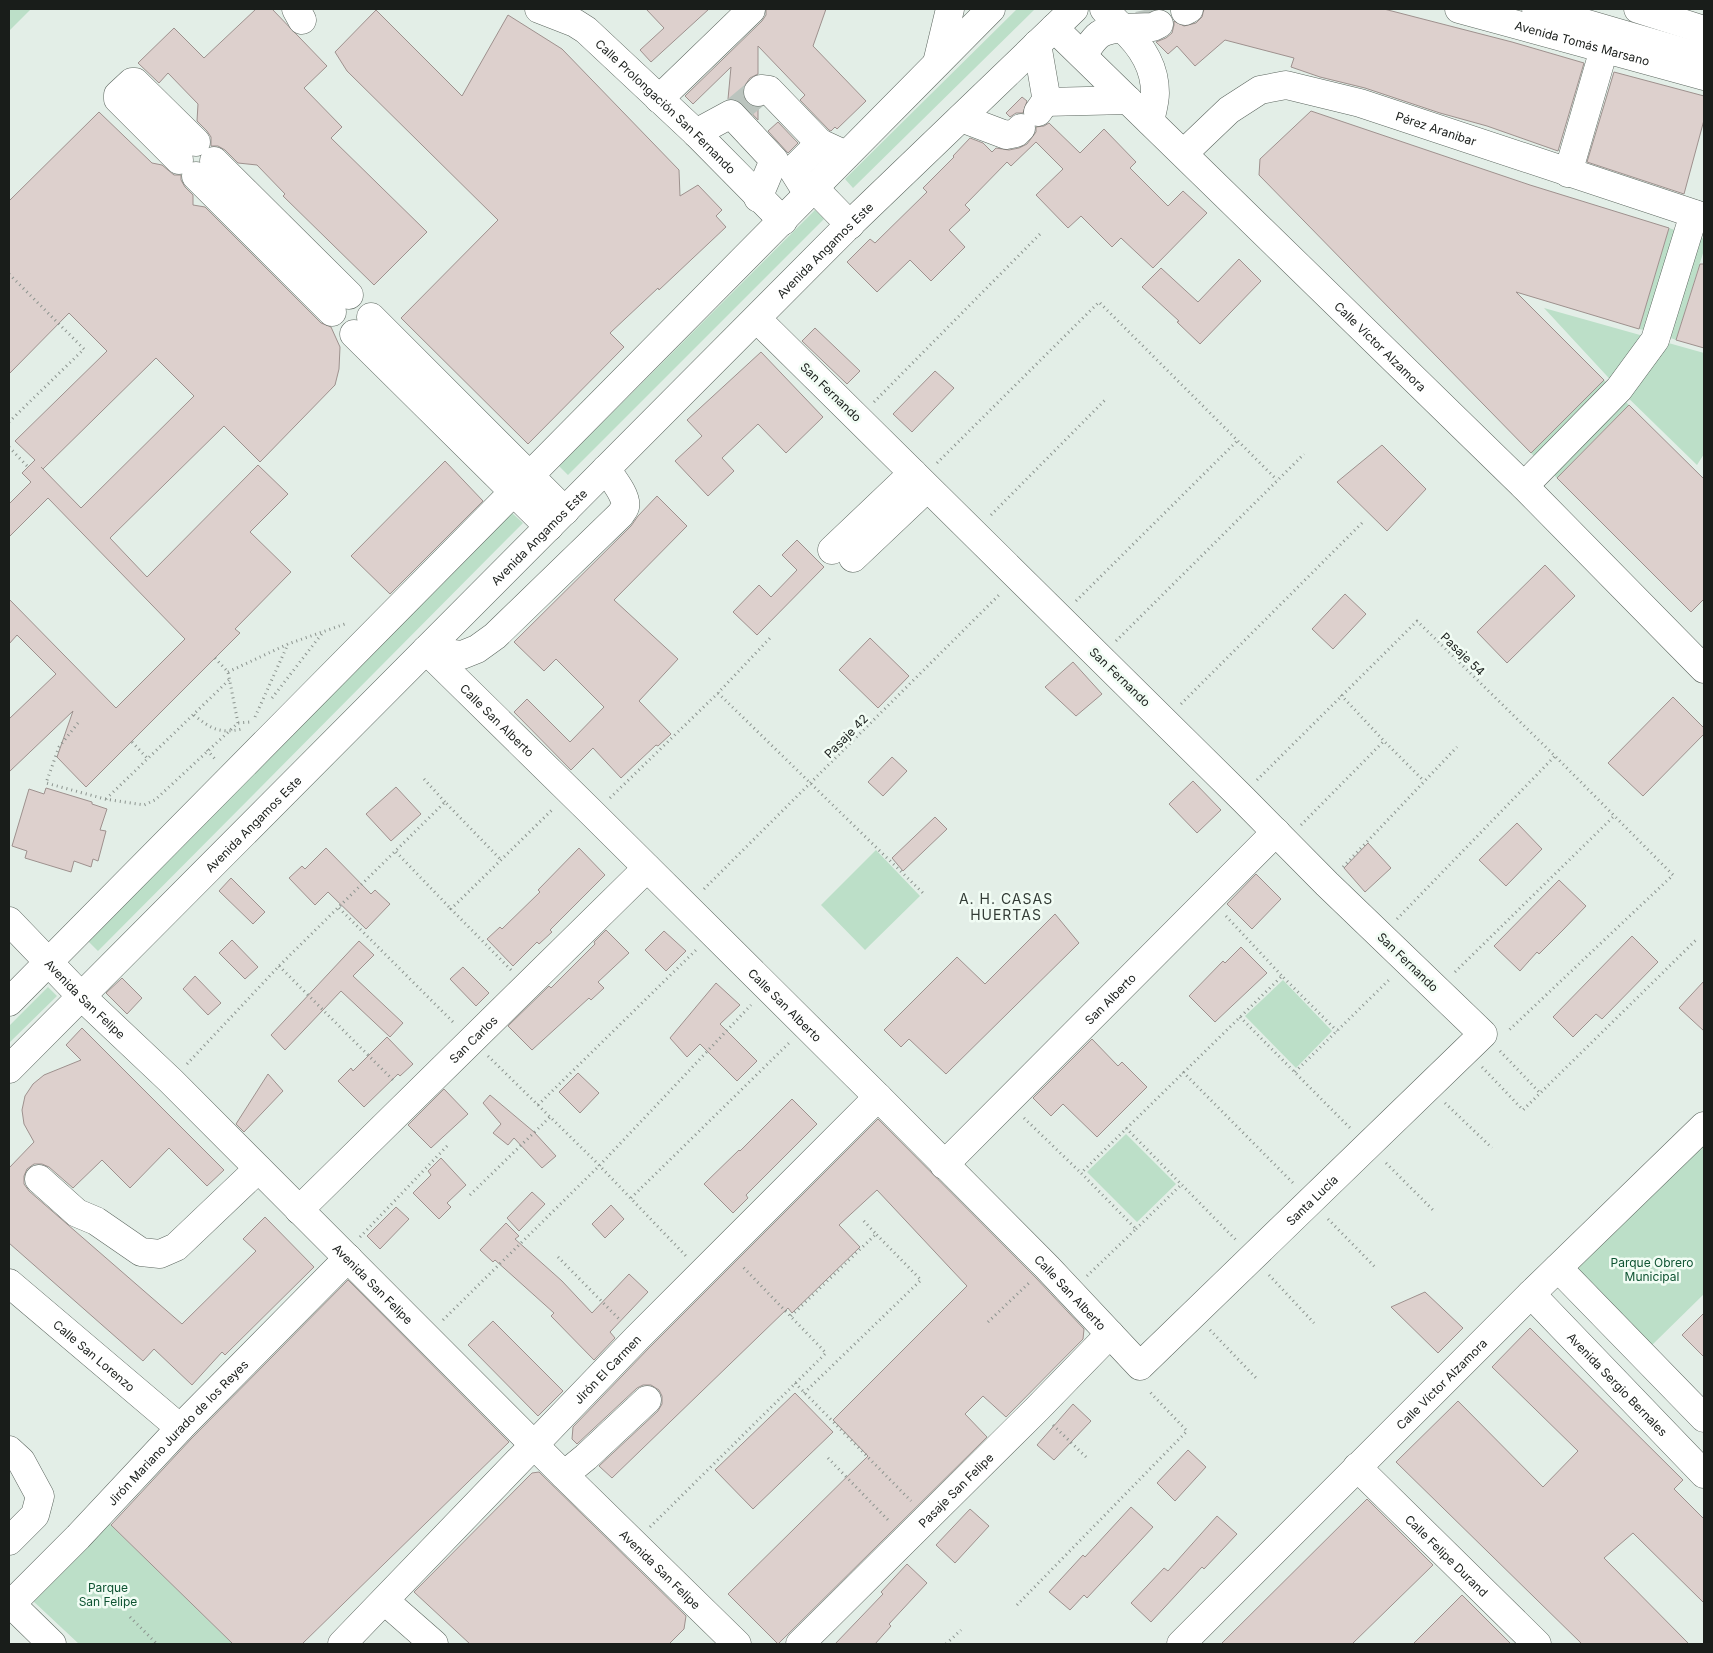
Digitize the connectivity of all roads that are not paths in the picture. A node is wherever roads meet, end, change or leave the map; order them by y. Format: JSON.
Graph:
{"nodes":[{"id":1,"x":538,"y":9,"type":"edge"},
{"id":2,"x":950,"y":9,"type":"edge"},
{"id":3,"x":991,"y":9,"type":"edge"},
{"id":4,"x":1074,"y":9,"type":"edge"},
{"id":5,"x":1459,"y":9,"type":"edge"},
{"id":6,"x":1536,"y":9,"type":"edge"},
{"id":7,"x":1638,"y":9,"type":"edge"},
{"id":8,"x":751,"y":10,"type":"edge"},
{"id":9,"x":1113,"y":18,"type":"edge"},
{"id":10,"x":1155,"y":25,"type":"dead end"},
{"id":11,"x":1704,"y":30,"type":"edge"},
{"id":12,"x":1046,"y":36,"type":"junction"},
{"id":13,"x":1604,"y":49,"type":"junction"},
{"id":14,"x":1082,"y":55,"type":"junction"},
{"id":15,"x":1704,"y":58,"type":"edge"},
{"id":16,"x":937,"y":64,"type":"junction"},
{"id":17,"x":1704,"y":76,"type":"edge"},
{"id":18,"x":758,"y":92,"type":"dead end"},
{"id":19,"x":659,"y":99,"type":"junction"},
{"id":20,"x":1128,"y":100,"type":"junction"},
{"id":21,"x":1035,"y":114,"type":"junction"},
{"id":22,"x":961,"y":118,"type":"junction"},
{"id":23,"x":1150,"y":120,"type":"junction"},
{"id":24,"x":696,"y":133,"type":"junction"},
{"id":25,"x":820,"y":143,"type":"junction"},
{"id":26,"x":1184,"y":153,"type":"junction"},
{"id":27,"x":846,"y":155,"type":"junction"},
{"id":28,"x":196,"y":160,"type":"dead end"},
{"id":29,"x":783,"y":165,"type":"junction"},
{"id":30,"x":1568,"y":173,"type":"junction"},
{"id":31,"x":811,"y":191,"type":"junction"},
{"id":32,"x":758,"y":198,"type":"junction"},
{"id":33,"x":1699,"y":215,"type":"edge"},
{"id":34,"x":783,"y":221,"type":"junction"},
{"id":35,"x":850,"y":225,"type":"junction"},
{"id":36,"x":341,"y":304,"type":"dead end"},
{"id":37,"x":756,"y":319,"type":"junction"},
{"id":38,"x":363,"y":325,"type":"dead end"},
{"id":39,"x":606,"y":469,"type":"junction"},
{"id":40,"x":920,"y":480,"type":"junction"},
{"id":41,"x":522,"y":484,"type":"junction"},
{"id":42,"x":1524,"y":486,"type":"junction"},
{"id":43,"x":557,"y":519,"type":"junction"},
{"id":44,"x":843,"y":554,"type":"dead end"},
{"id":45,"x":426,"y":650,"type":"junction"},
{"id":46,"x":1700,"y":657,"type":"edge"},
{"id":47,"x":1281,"y":837,"type":"junction"},
{"id":48,"x":647,"y":868,"type":"junction"},
{"id":49,"x":9,"y":921,"type":"edge"},
{"id":50,"x":49,"y":963,"type":"junction"},
{"id":51,"x":81,"y":996,"type":"junction"},
{"id":52,"x":9,"y":1002,"type":"edge"},
{"id":53,"x":1475,"y":1042,"type":"joint"},
{"id":54,"x":9,"y":1070,"type":"edge"},
{"id":55,"x":878,"y":1097,"type":"junction"},
{"id":56,"x":1704,"y":1126,"type":"edge"},
{"id":57,"x":944,"y":1165,"type":"junction"},
{"id":58,"x":258,"y":1169,"type":"junction"},
{"id":59,"x":39,"y":1179,"type":"dead end"},
{"id":60,"x":299,"y":1210,"type":"junction"},
{"id":61,"x":346,"y":1256,"type":"junction"},
{"id":62,"x":1558,"y":1268,"type":"junction"},
{"id":63,"x":9,"y":1283,"type":"edge"},
{"id":64,"x":1531,"y":1294,"type":"junction"},
{"id":65,"x":1110,"y":1334,"type":"junction"},
{"id":66,"x":1140,"y":1366,"type":"joint"},
{"id":67,"x":647,"y":1400,"type":"dead end"},
{"id":68,"x":1704,"y":1418,"type":"edge"},
{"id":69,"x":180,"y":1428,"type":"junction"},
{"id":70,"x":534,"y":1445,"type":"junction"},
{"id":71,"x":9,"y":1450,"type":"edge"},
{"id":72,"x":1357,"y":1467,"type":"junction"},
{"id":73,"x":1704,"y":1474,"type":"edge"},
{"id":74,"x":564,"y":1475,"type":"junction"},
{"id":75,"x":9,"y":1542,"type":"edge"},
{"id":76,"x":385,"y":1601,"type":"junction"},
{"id":77,"x":10,"y":1605,"type":"edge"},
{"id":78,"x":721,"y":1639,"type":"edge"},
{"id":79,"x":52,"y":1644,"type":"edge"},
{"id":80,"x":342,"y":1644,"type":"edge"},
{"id":81,"x":434,"y":1644,"type":"edge"},
{"id":82,"x":800,"y":1644,"type":"edge"},
{"id":83,"x":1181,"y":1644,"type":"edge"},
{"id":84,"x":1537,"y":1644,"type":"edge"}],
"edges":[{"from":1,"to":19,"type":"street","name":"Calle Prolongación San Fernando"},
{"from":2,"to":16,"type":"street"},
{"from":3,"to":16,"type":"street"},
{"from":4,"to":12,"type":"street","name":"Avenida Angamos Este"},
{"from":5,"to":13,"type":"street","name":"Avenida Tomás Marsano"},
{"from":6,"to":15,"type":"street"},
{"from":7,"to":11,"type":"street"},
{"from":8,"to":19,"type":"street"},
{"from":9,"to":10,"type":"street"},
{"from":9,"to":14,"type":"street"},
{"from":9,"to":23,"type":"street"},
{"from":12,"to":14,"type":"street","name":"Calle Víctor Alzamora"},
{"from":12,"to":21,"type":"street"},
{"from":12,"to":22,"type":"street","name":"Avenida Angamos Este"},
{"from":13,"to":17,"type":"street","name":"Avenida Tomás Marsano"},
{"from":13,"to":30,"type":"street"},
{"from":14,"to":20,"type":"street","name":"Calle Víctor Alzamora"},
{"from":16,"to":27,"type":"street"},
{"from":18,"to":25,"type":"street"},
{"from":19,"to":24,"type":"street","name":"Calle Prolongación San Fernando"},
{"from":20,"to":21,"type":"street"},
{"from":20,"to":23,"type":"street","name":"Calle Víctor Alzamora"},
{"from":21,"to":22,"type":"street"},
{"from":22,"to":35,"type":"street","name":"Avenida Angamos Este"},
{"from":23,"to":26,"type":"street","name":"Calle Víctor Alzamora"},
{"from":24,"to":29,"type":"street"},
{"from":24,"to":32,"type":"street","name":"Calle Prolongación San Fernando"},
{"from":25,"to":27,"type":"street"},
{"from":25,"to":29,"type":"street"},
{"from":26,"to":30,"type":"street","name":"Pérez Aranibar"},
{"from":26,"to":42,"type":"street","name":"Calle Víctor Alzamora"},
{"from":27,"to":31,"type":"street"},
{"from":28,"to":36,"type":"street"},
{"from":29,"to":31,"type":"street"},
{"from":29,"to":32,"type":"street"},
{"from":30,"to":33,"type":"street","name":"Pérez Aranibar"},
{"from":31,"to":34,"type":"street"},
{"from":31,"to":35,"type":"street"},
{"from":32,"to":34,"type":"street","name":"Calle Prolongación San Fernando"},
{"from":33,"to":42,"type":"street"},
{"from":34,"to":41,"type":"street"},
{"from":35,"to":37,"type":"street","name":"Avenida Angamos Este"},
{"from":37,"to":39,"type":"street","name":"Avenida Angamos Este"},
{"from":37,"to":40,"type":"street","name":"San Fernando"},
{"from":38,"to":41,"type":"street"},
{"from":39,"to":43,"type":"street","name":"Avenida Angamos Este"},
{"from":39,"to":45,"type":"street"},
{"from":40,"to":44,"type":"street"},
{"from":40,"to":47,"type":"street","name":"San Fernando"},
{"from":41,"to":43,"type":"street"},
{"from":41,"to":50,"type":"street"},
{"from":42,"to":46,"type":"street","name":"Calle Víctor Alzamora"},
{"from":43,"to":45,"type":"street","name":"Avenida Angamos Este"},
{"from":45,"to":48,"type":"street","name":"Calle San Alberto"},
{"from":45,"to":51,"type":"street","name":"Avenida Angamos Este"},
{"from":47,"to":53,"type":"street","name":"San Fernando"},
{"from":47,"to":57,"type":"street","name":"San Alberto"},
{"from":48,"to":55,"type":"street","name":"Calle San Alberto"},
{"from":48,"to":60,"type":"street","name":"San Carlos"},
{"from":49,"to":50,"type":"street","name":"Avenida San Felipe"},
{"from":50,"to":51,"type":"street","name":"Avenida San Felipe"},
{"from":50,"to":52,"type":"street"},
{"from":51,"to":54,"type":"street","name":"Avenida Angamos Este"},
{"from":51,"to":58,"type":"street","name":"Avenida San Felipe"},
{"from":53,"to":66,"type":"street","name":"Santa Lucía"},
{"from":55,"to":57,"type":"street","name":"Calle San Alberto"},
{"from":55,"to":70,"type":"street","name":"Jirón El Carmen"},
{"from":56,"to":62,"type":"street","name":"Calle Víctor Alzamora"},
{"from":57,"to":65,"type":"street","name":"Calle San Alberto"},
{"from":58,"to":59,"type":"street"},
{"from":58,"to":60,"type":"street","name":"Avenida San Felipe"},
{"from":60,"to":61,"type":"street","name":"Avenida San Felipe"},
{"from":61,"to":69,"type":"street","name":"Jirón Mariano Jurado de los Reyes"},
{"from":61,"to":70,"type":"street","name":"Avenida San Felipe"},
{"from":62,"to":64,"type":"street","name":"Calle Víctor Alzamora"},
{"from":62,"to":68,"type":"street"},
{"from":63,"to":69,"type":"street","name":"Calle San Lorenzo"},
{"from":64,"to":72,"type":"street","name":"Calle Víctor Alzamora"},
{"from":64,"to":73,"type":"street","name":"Avenida Sergio Bernales"},
{"from":65,"to":66,"type":"street","name":"Calle San Alberto"},
{"from":65,"to":82,"type":"street","name":"Pasaje San Felipe"},
{"from":67,"to":74,"type":"street"},
{"from":69,"to":77,"type":"street","name":"Jirón Mariano Jurado de los Reyes"},
{"from":70,"to":74,"type":"street","name":"Avenida San Felipe"},
{"from":70,"to":76,"type":"street","name":"Jirón El Carmen"},
{"from":71,"to":75,"type":"street"},
{"from":72,"to":83,"type":"street","name":"Calle Víctor Alzamora"},
{"from":72,"to":84,"type":"street","name":"Calle Felipe Durand"},
{"from":74,"to":78,"type":"street","name":"Avenida San Felipe"},
{"from":76,"to":80,"type":"street","name":"Jirón El Carmen"},
{"from":76,"to":81,"type":"street"},
{"from":77,"to":79,"type":"street"}]}
